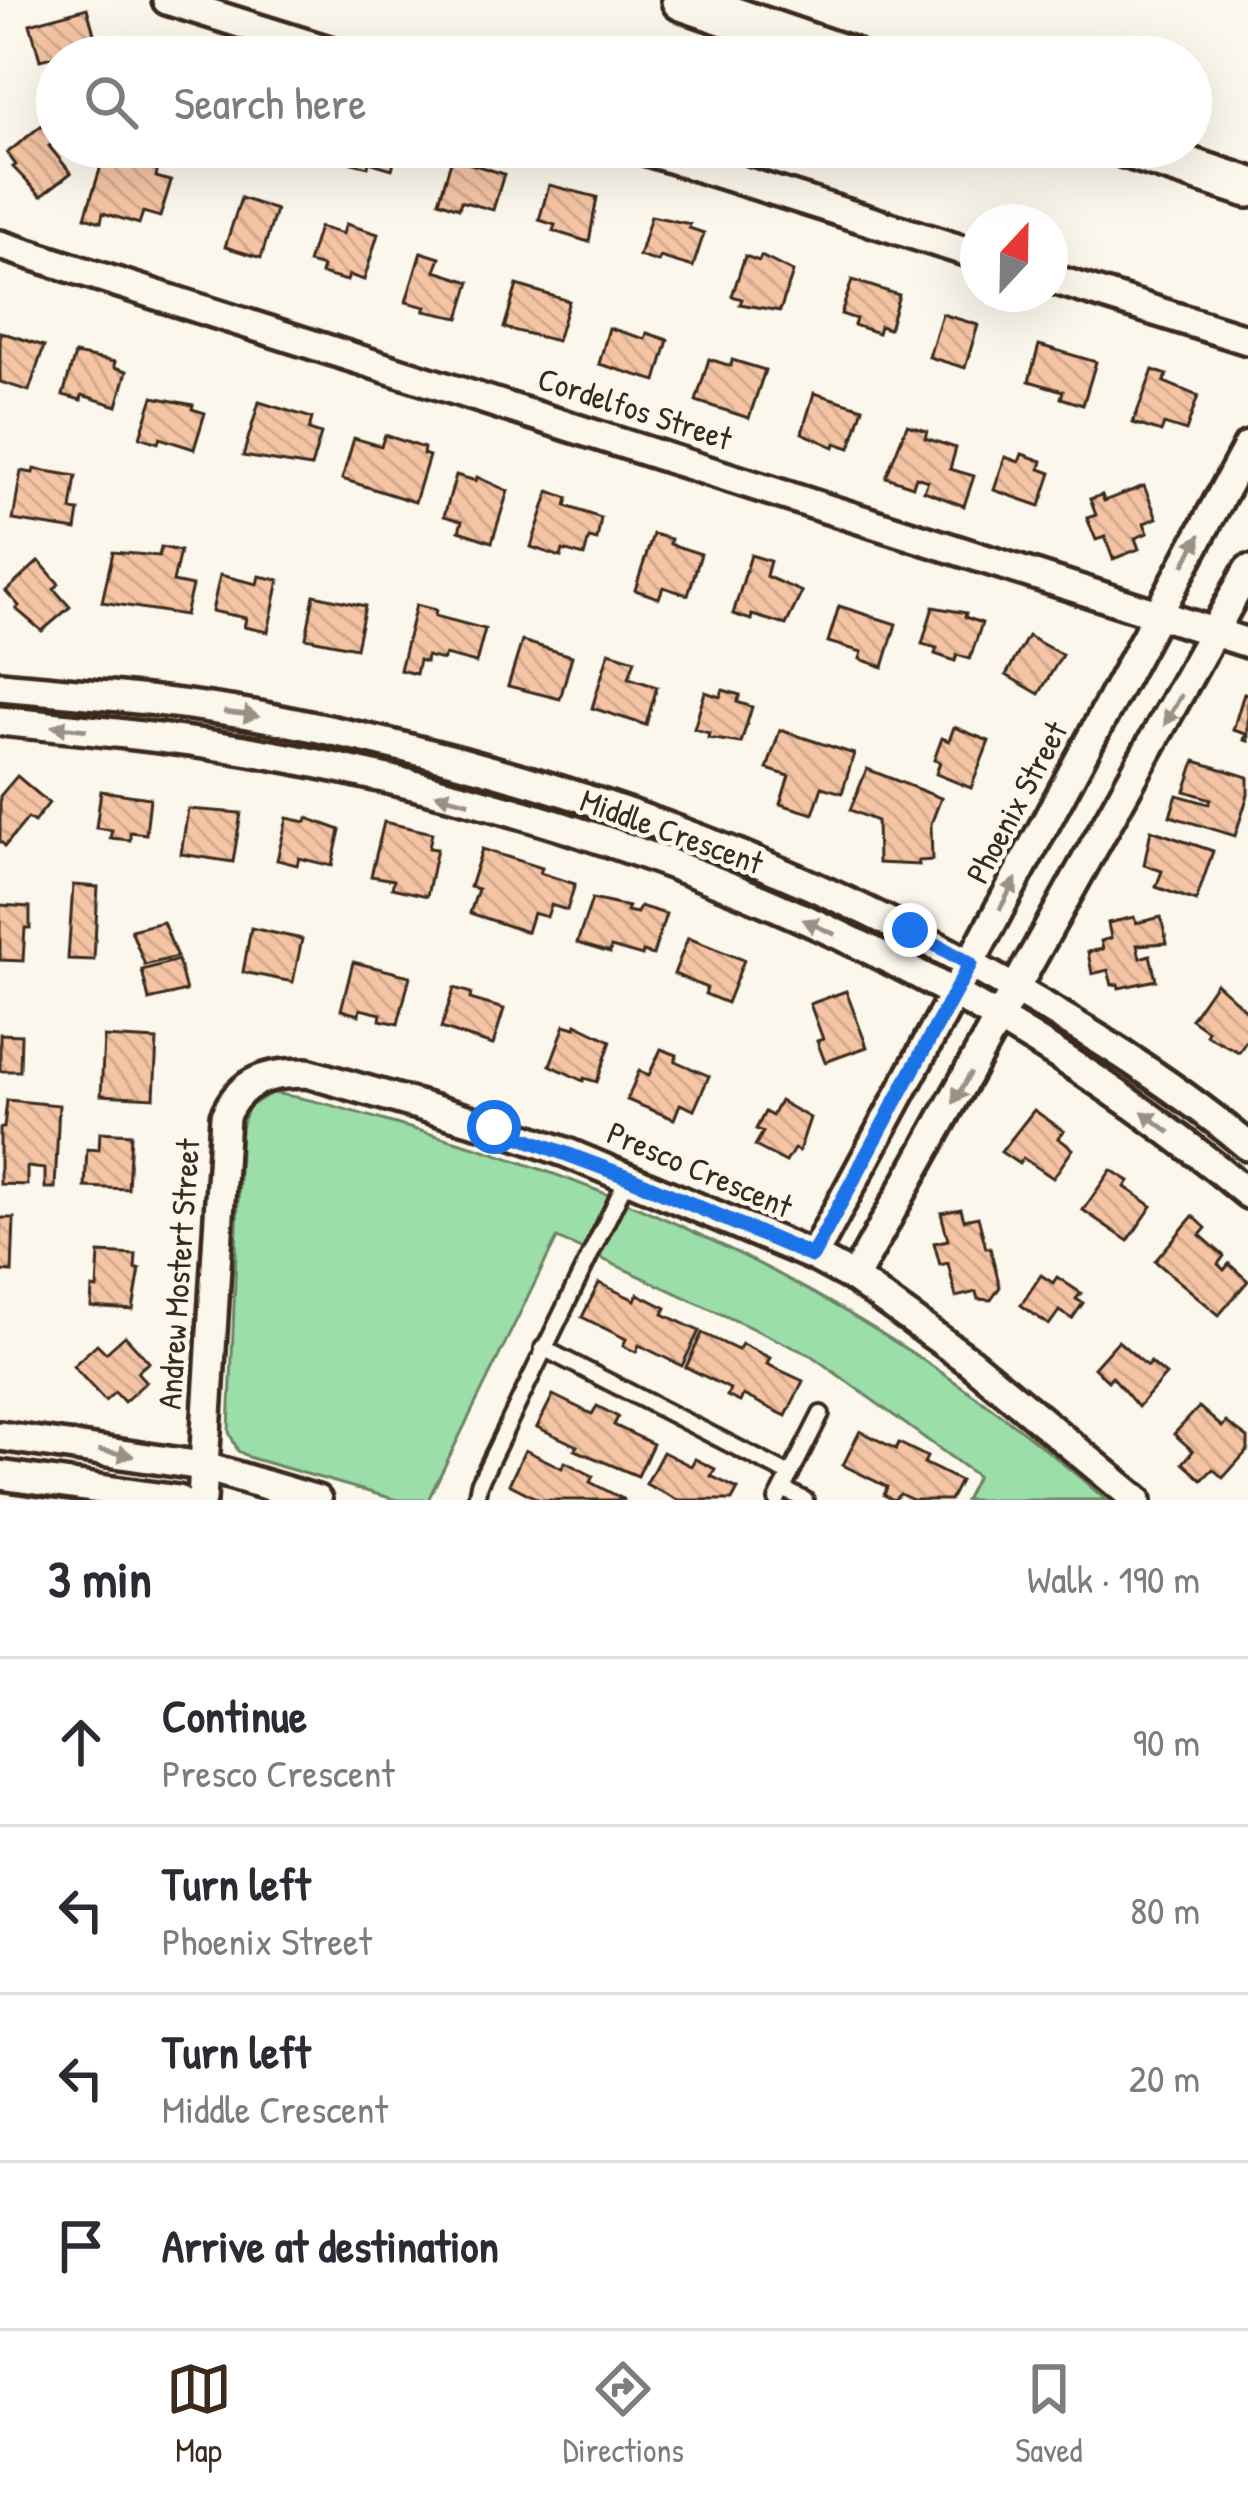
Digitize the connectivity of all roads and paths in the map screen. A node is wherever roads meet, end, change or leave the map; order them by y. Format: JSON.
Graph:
{"nodes":[{"id":1,"x":167,"y":0,"type":"edge"},
{"id":2,"x":658,"y":0,"type":"edge"},
{"id":3,"x":682,"y":0,"type":"edge"},
{"id":4,"x":282,"y":36,"type":"edge"},
{"id":5,"x":781,"y":36,"type":"edge"},
{"id":6,"x":782,"y":36,"type":"edge"},
{"id":7,"x":702,"y":168,"type":"edge"},
{"id":8,"x":1190,"y":168,"type":"edge"},
{"id":9,"x":1248,"y":187,"type":"edge"},
{"id":10,"x":0,"y":245,"type":"edge"},
{"id":11,"x":960,"y":249,"type":"edge"},
{"id":12,"x":1068,"y":284,"type":"edge"},
{"id":13,"x":1248,"y":340,"type":"edge"},
{"id":14,"x":1248,"y":446,"type":"edge"},
{"id":15,"x":1248,"y":570,"type":"edge"},
{"id":16,"x":1158,"y":614,"type":"junction"},
{"id":17,"x":1215,"y":633,"type":"junction"},
{"id":18,"x":1248,"y":643,"type":"edge"},
{"id":19,"x":0,"y":686,"type":"edge"},
{"id":20,"x":0,"y":721,"type":"edge"},
{"id":21,"x":970,"y":964,"type":"junction"},
{"id":22,"x":1018,"y":988,"type":"junction"},
{"id":23,"x":954,"y":995,"type":"junction"},
{"id":24,"x":1001,"y":1020,"type":"junction"},
{"id":25,"x":239,"y":1090,"type":"joint"},
{"id":26,"x":1248,"y":1146,"type":"edge"},
{"id":27,"x":628,"y":1177,"type":"junction"},
{"id":28,"x":1248,"y":1194,"type":"edge"},
{"id":29,"x":812,"y":1256,"type":"junction"},
{"id":30,"x":854,"y":1278,"type":"junction"},
{"id":31,"x":544,"y":1348,"type":"junction"},
{"id":32,"x":821,"y":1414,"type":"dead end"},
{"id":33,"x":0,"y":1436,"type":"edge"},
{"id":34,"x":202,"y":1466,"type":"junction"},
{"id":35,"x":0,"y":1475,"type":"edge"},
{"id":36,"x":783,"y":1488,"type":"edge"},
{"id":37,"x":178,"y":1500,"type":"edge"},
{"id":38,"x":202,"y":1500,"type":"edge"},
{"id":39,"x":317,"y":1500,"type":"edge"},
{"id":40,"x":476,"y":1500,"type":"edge"},
{"id":41,"x":805,"y":1500,"type":"edge"},
{"id":42,"x":1137,"y":1500,"type":"edge"}],
"edges":[{"from":1,"to":4,"type":"street"},
{"from":2,"to":5,"type":"main road"},
{"from":3,"to":6,"type":"main road"},
{"from":7,"to":11,"type":"street"},
{"from":8,"to":9,"type":"main road"},
{"from":10,"to":16,"type":"street","name":"Cordelfos Street"},
{"from":12,"to":13,"type":"street"},
{"from":16,"to":14,"type":"street","name":"Phoenix Street","one_way":true},
{"from":15,"to":17,"type":"street"},
{"from":16,"to":17,"type":"street","name":"Cordelfos Street"},
{"from":21,"to":16,"type":"street","name":"Phoenix Street","one_way":true},
{"from":17,"to":18,"type":"street","name":"Cordelfos Street"},
{"from":17,"to":22,"type":"street","one_way":true},
{"from":19,"to":21,"type":"street","name":"Middle Crescent","one_way":true},
{"from":23,"to":20,"type":"street","name":"Middle Crescent","one_way":true},
{"from":21,"to":22,"type":"street","name":"Middle Crescent"},
{"from":21,"to":23,"type":"street","name":"Phoenix Street"},
{"from":22,"to":24,"type":"street"},
{"from":22,"to":26,"type":"street","name":"Middle Crescent"},
{"from":23,"to":24,"type":"street","name":"Middle Crescent"},
{"from":23,"to":29,"type":"street","name":"Phoenix Street"},
{"from":28,"to":24,"type":"street","name":"Middle Crescent","one_way":true},
{"from":24,"to":30,"type":"street","one_way":true},
{"from":25,"to":27,"type":"street","name":"Presco Crescent"},
{"from":25,"to":34,"type":"street","name":"Andrew Mostert Street"},
{"from":27,"to":29,"type":"street","name":"Presco Crescent"},
{"from":27,"to":31,"type":"lane"},
{"from":29,"to":30,"type":"street","name":"Presco Crescent"},
{"from":30,"to":42,"type":"street","name":"Presco Crescent"},
{"from":31,"to":36,"type":"lane"},
{"from":31,"to":40,"type":"lane"},
{"from":32,"to":36,"type":"lane"},
{"from":33,"to":34,"type":"street","one_way":true},
{"from":34,"to":38,"type":"street","name":"Andrew Mostert Street"},
{"from":34,"to":39,"type":"street"},
{"from":35,"to":37,"type":"street"},
{"from":36,"to":41,"type":"lane"}]}
